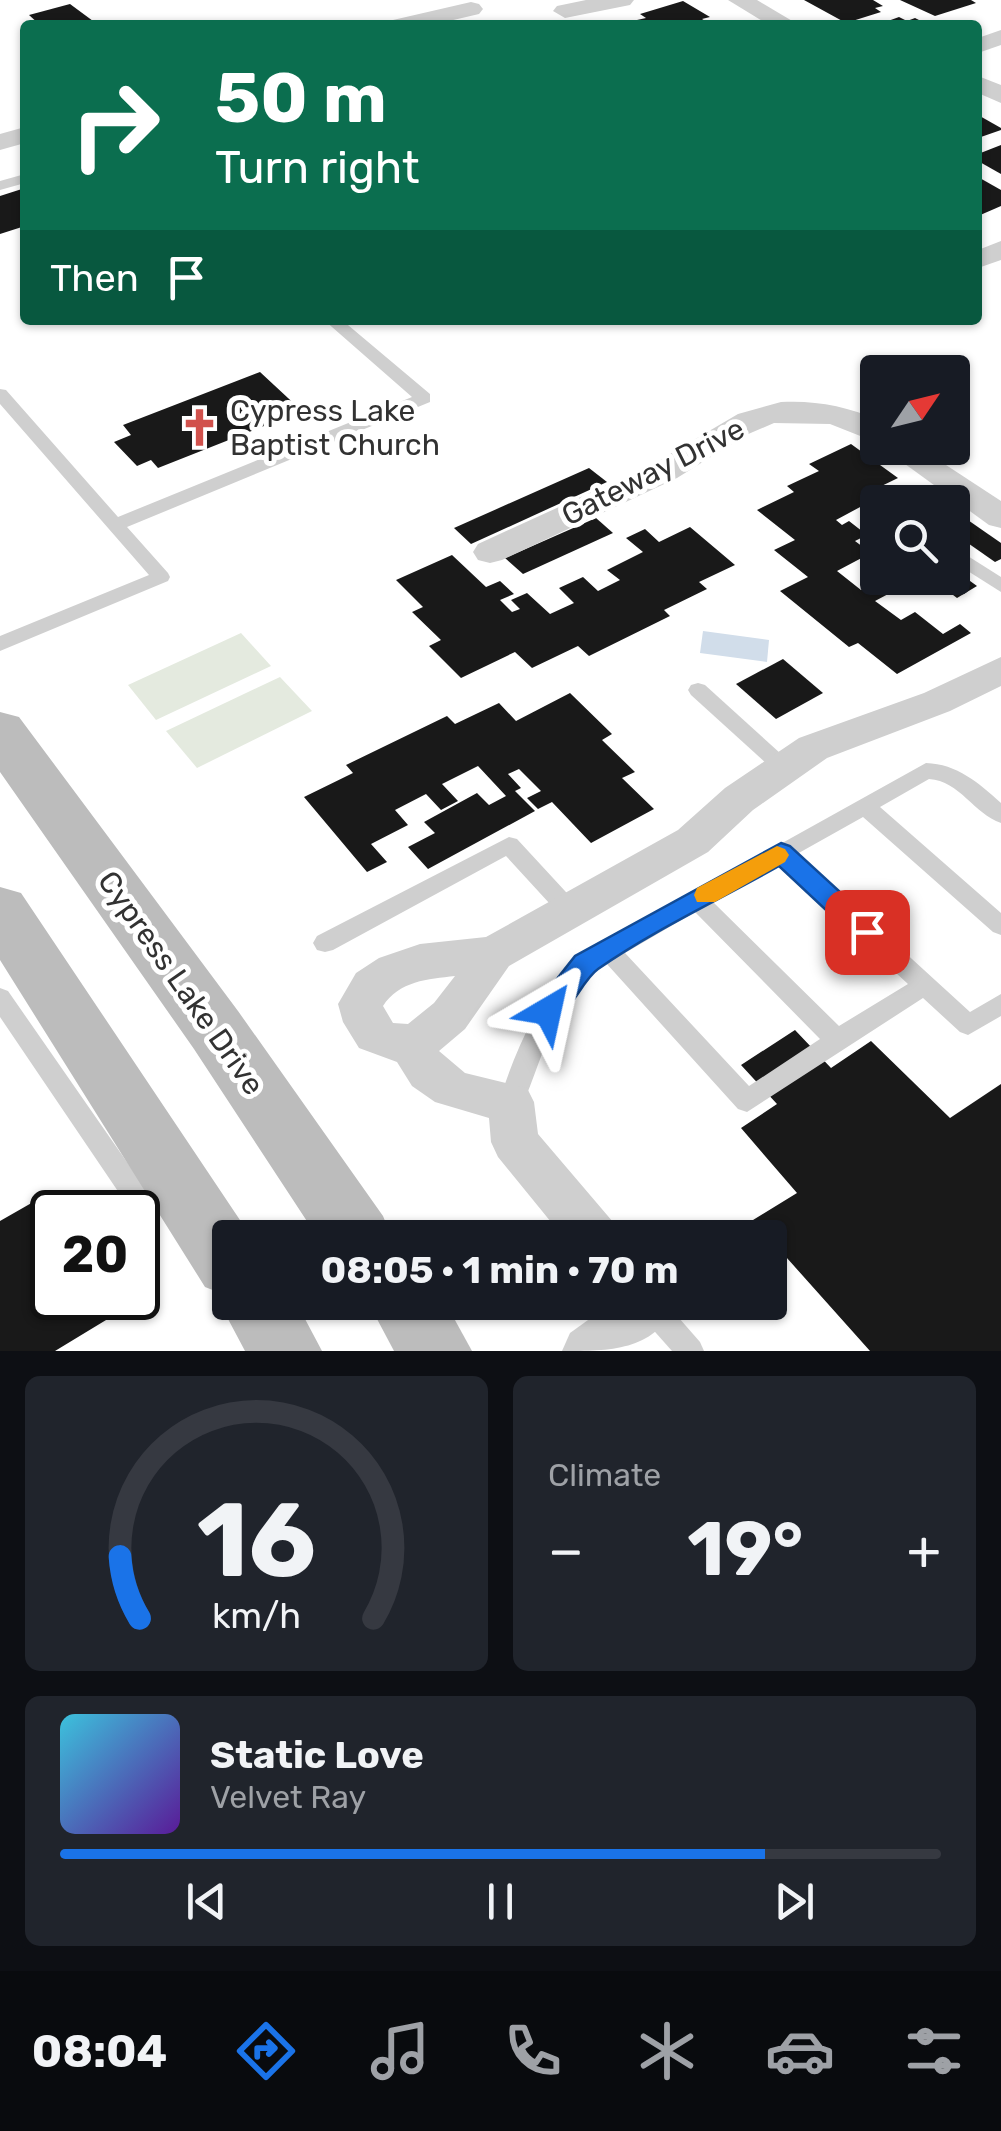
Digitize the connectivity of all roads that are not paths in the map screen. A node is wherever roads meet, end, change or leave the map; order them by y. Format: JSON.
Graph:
{"nodes":[{"id":1,"x":622,"y":0,"type":"edge"},
{"id":2,"x":740,"y":0,"type":"edge"},
{"id":3,"x":479,"y":11,"type":"edge"},
{"id":4,"x":557,"y":12,"type":"edge"},
{"id":5,"x":429,"y":20,"type":"edge"},
{"id":6,"x":778,"y":20,"type":"edge"},
{"id":7,"x":338,"y":325,"type":"edge"},
{"id":8,"x":0,"y":394,"type":"edge"},
{"id":9,"x":860,"y":427,"type":"edge"},
{"id":10,"x":924,"y":465,"type":"edge"},
{"id":11,"x":1001,"y":518,"type":"edge"},
{"id":12,"x":116,"y":525,"type":"junction"},
{"id":13,"x":490,"y":552,"type":"dead end"},
{"id":14,"x":970,"y":564,"type":"edge"},
{"id":15,"x":1001,"y":586,"type":"edge"},
{"id":16,"x":0,"y":644,"type":"edge"},
{"id":17,"x":1001,"y":670,"type":"edge"},
{"id":18,"x":698,"y":690,"type":"dead end"},
{"id":19,"x":0,"y":731,"type":"edge"},
{"id":20,"x":784,"y":768,"type":"junction"},
{"id":21,"x":864,"y":806,"type":"junction"},
{"id":22,"x":1001,"y":815,"type":"edge"},
{"id":23,"x":781,"y":853,"type":"junction"},
{"id":24,"x":697,"y":900,"type":"junction"},
{"id":25,"x":0,"y":910,"type":"edge"},
{"id":26,"x":570,"y":910,"type":"junction"},
{"id":27,"x":1001,"y":926,"type":"edge"},
{"id":28,"x":325,"y":944,"type":"dead end"},
{"id":29,"x":608,"y":950,"type":"junction"},
{"id":30,"x":494,"y":954,"type":"junction"},
{"id":31,"x":925,"y":985,"type":"junction"},
{"id":32,"x":0,"y":998,"type":"edge"},
{"id":33,"x":1001,"y":1004,"type":"edge"},
{"id":34,"x":837,"y":1040,"type":"junction"},
{"id":35,"x":411,"y":1044,"type":"junction"},
{"id":36,"x":96,"y":1098,"type":"junction"},
{"id":37,"x":512,"y":1102,"type":"junction"},
{"id":38,"x":137,"y":1190,"type":"edge"},
{"id":39,"x":346,"y":1220,"type":"edge"},
{"id":40,"x":580,"y":1220,"type":"edge"},
{"id":41,"x":212,"y":1242,"type":"edge"},
{"id":42,"x":266,"y":1320,"type":"edge"},
{"id":43,"x":415,"y":1320,"type":"edge"},
{"id":44,"x":628,"y":1320,"type":"edge"},
{"id":45,"x":662,"y":1320,"type":"edge"},
{"id":46,"x":286,"y":1351,"type":"edge"},
{"id":47,"x":436,"y":1351,"type":"edge"},
{"id":48,"x":588,"y":1351,"type":"edge"},
{"id":49,"x":690,"y":1351,"type":"edge"}],
"edges":[{"from":1,"to":4,"type":"street"},
{"from":2,"to":6,"type":"street"},
{"from":3,"to":5,"type":"street"},
{"from":7,"to":12,"type":"lane"},
{"from":8,"to":12,"type":"lane"},
{"from":9,"to":13,"type":"street","name":"Gateway Drive"},
{"from":10,"to":11,"type":"street"},
{"from":12,"to":16,"type":"lane"},
{"from":14,"to":15,"type":"lane"},
{"from":17,"to":20,"type":"street"},
{"from":18,"to":20,"type":"lane"},
{"from":19,"to":39,"type":"main road","name":"Cypress Lake Drive"},
{"from":20,"to":26,"type":"street"},
{"from":21,"to":22,"type":"lane"},
{"from":21,"to":23,"type":"lane"},
{"from":21,"to":27,"type":"lane"},
{"from":23,"to":24,"type":"lane"},
{"from":23,"to":31,"type":"lane"},
{"from":24,"to":29,"type":"lane"},
{"from":24,"to":34,"type":"lane"},
{"from":25,"to":36,"type":"main road"},
{"from":26,"to":28,"type":"lane"},
{"from":26,"to":30,"type":"street"},
{"from":29,"to":34,"type":"lane"},
{"from":29,"to":37,"type":"lane"},
{"from":30,"to":35,"type":"street"},
{"from":30,"to":35,"type":"street"},
{"from":31,"to":33,"type":"lane"},
{"from":31,"to":34,"type":"lane"},
{"from":32,"to":36,"type":"lane"},
{"from":35,"to":37,"type":"street"},
{"from":36,"to":38,"type":"lane"},
{"from":36,"to":41,"type":"main road"},
{"from":37,"to":40,"type":"street"},
{"from":42,"to":46,"type":"main road"},
{"from":43,"to":47,"type":"main road"},
{"from":44,"to":48,"type":"street"},
{"from":45,"to":49,"type":"lane"}]}
